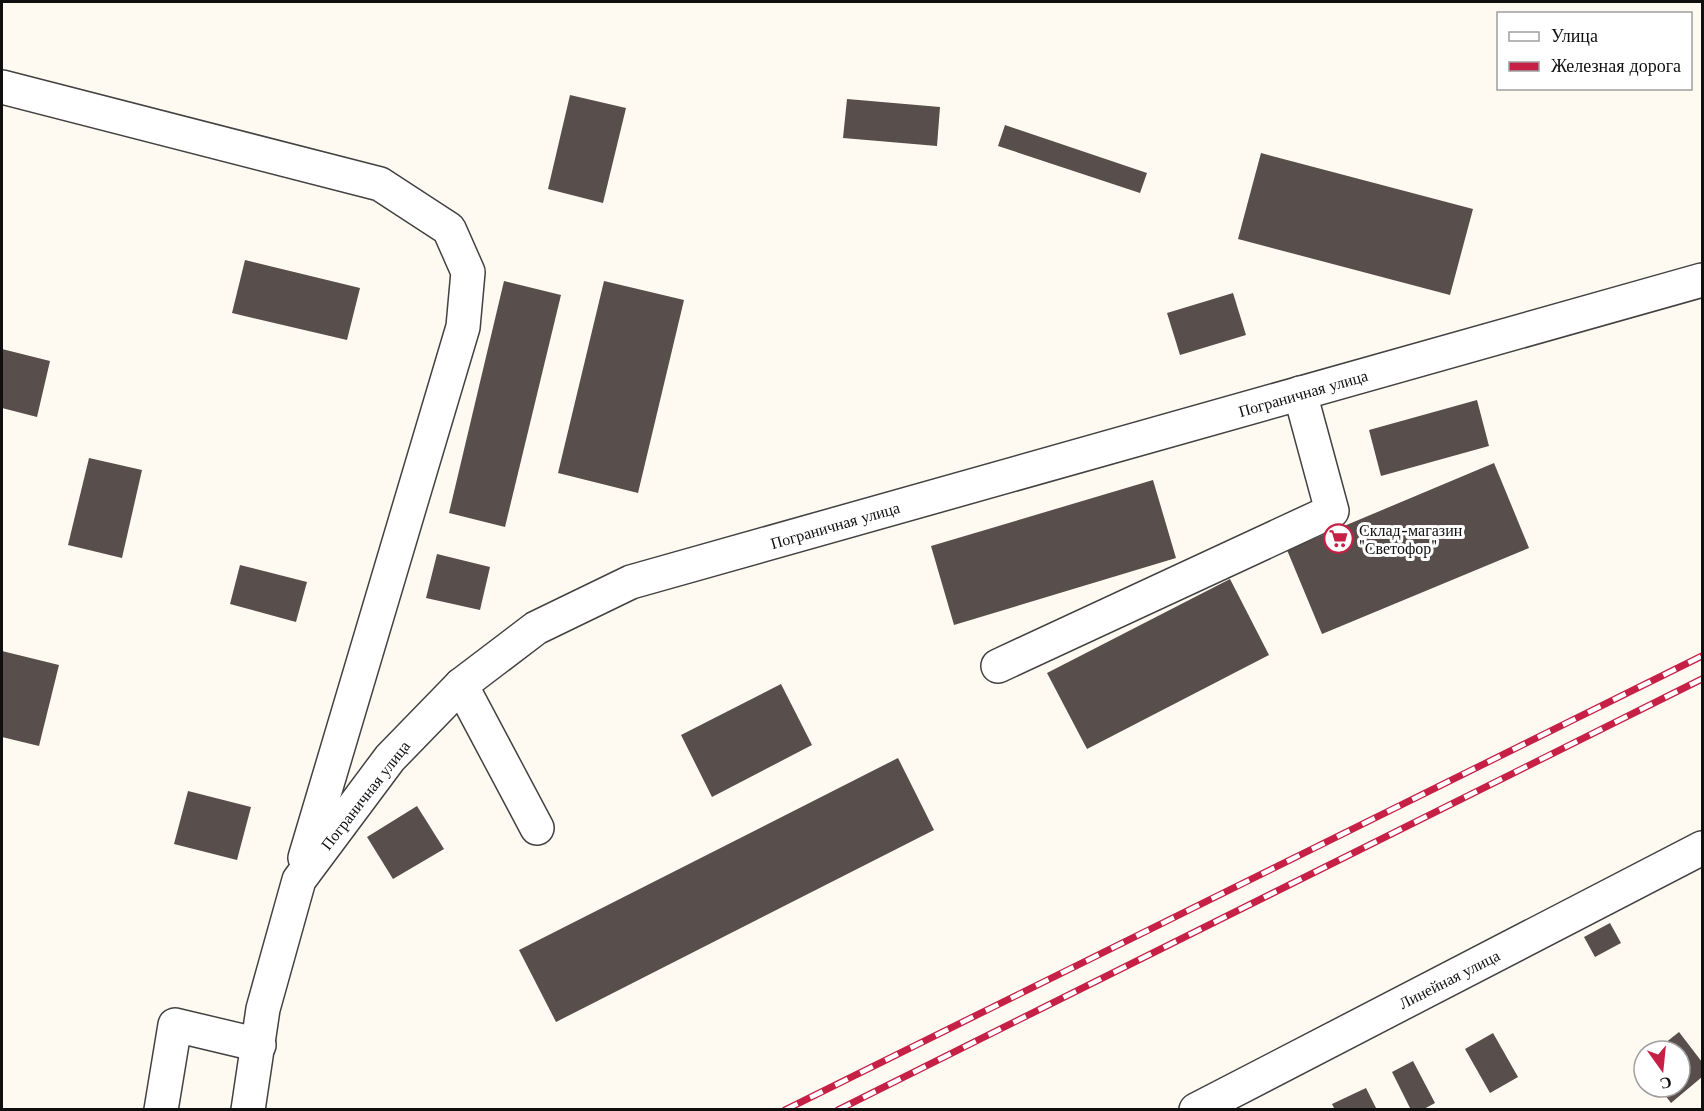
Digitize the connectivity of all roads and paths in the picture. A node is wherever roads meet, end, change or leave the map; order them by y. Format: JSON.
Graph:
{"nodes":[{"id":1,"x":2,"y":87,"type":"edge"},
{"id":2,"x":1702,"y":280,"type":"edge"},
{"id":3,"x":1300,"y":393,"type":"junction"},
{"id":4,"x":998,"y":666,"type":"dead end"},
{"id":5,"x":461,"y":685,"type":"junction"},
{"id":6,"x":537,"y":828,"type":"dead end"},
{"id":7,"x":1702,"y":848,"type":"edge"},
{"id":8,"x":299,"y":880,"type":"junction"},
{"id":9,"x":259,"y":1045,"type":"junction"},
{"id":10,"x":161,"y":1110,"type":"edge"},
{"id":11,"x":248,"y":1110,"type":"edge"},
{"id":12,"x":1196,"y":1110,"type":"edge"}],
"edges":[{"from":1,"to":8,"type":"street"},
{"from":2,"to":3,"type":"street","name":"Пограничная улица"},
{"from":3,"to":4,"type":"street"},
{"from":3,"to":5,"type":"street","name":"Пограничная улица"},
{"from":5,"to":6,"type":"street"},
{"from":5,"to":8,"type":"street","name":"Пограничная улица"},
{"from":7,"to":12,"type":"street","name":"Линейная улица"},
{"from":8,"to":9,"type":"street","name":"Пограничная улица"},
{"from":9,"to":10,"type":"street"},
{"from":9,"to":11,"type":"street","name":"Пограничная улица"}]}
